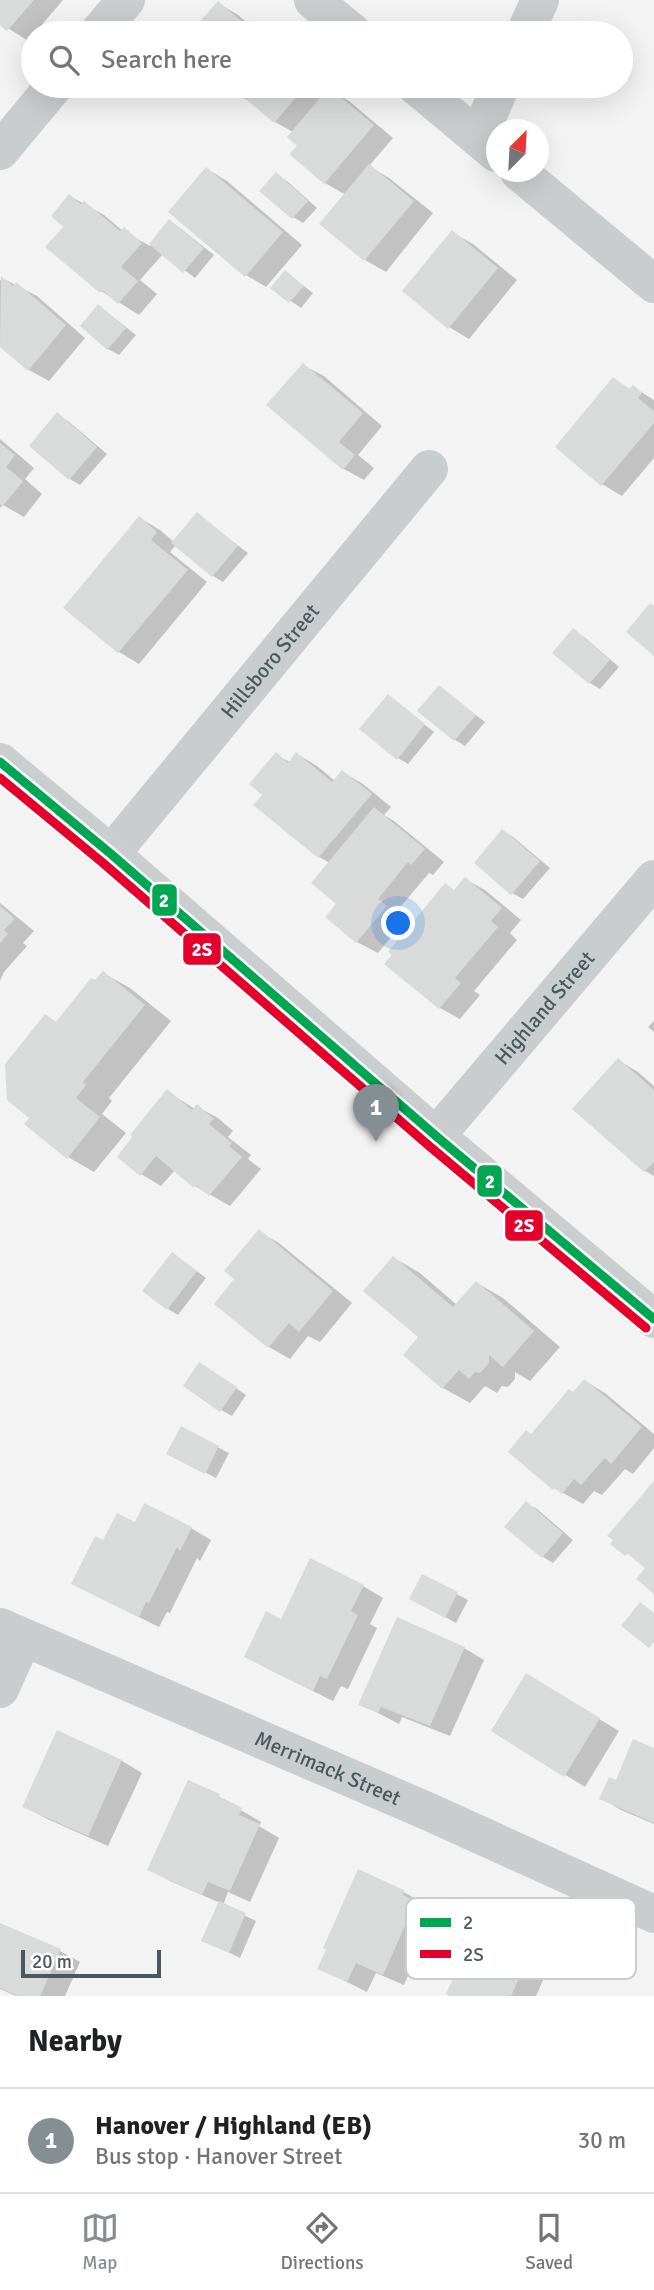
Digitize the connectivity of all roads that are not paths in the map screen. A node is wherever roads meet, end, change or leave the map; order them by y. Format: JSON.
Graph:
{"nodes":[{"id":1,"x":126,"y":0,"type":"edge"},
{"id":2,"x":313,"y":0,"type":"edge"},
{"id":3,"x":540,"y":0,"type":"edge"},
{"id":4,"x":108,"y":21,"type":"edge"},
{"id":5,"x":338,"y":21,"type":"edge"},
{"id":6,"x":530,"y":21,"type":"edge"},
{"id":7,"x":44,"y":98,"type":"edge"},
{"id":8,"x":430,"y":98,"type":"edge"},
{"id":9,"x":498,"y":98,"type":"edge"},
{"id":10,"x":493,"y":119,"type":"edge"},
{"id":11,"x":486,"y":144,"type":"edge"},
{"id":12,"x":0,"y":151,"type":"edge"},
{"id":13,"x":531,"y":182,"type":"edge"},
{"id":14,"x":654,"y":284,"type":"edge"},
{"id":15,"x":429,"y":469,"type":"dead end"},
{"id":16,"x":0,"y":762,"type":"edge"},
{"id":17,"x":111,"y":855,"type":"junction"},
{"id":18,"x":654,"y":879,"type":"edge"},
{"id":19,"x":436,"y":1136,"type":"junction"},
{"id":20,"x":654,"y":1319,"type":"edge"},
{"id":21,"x":12,"y":1632,"type":"edge"},
{"id":22,"x":0,"y":1689,"type":"edge"},
{"id":23,"x":619,"y":1898,"type":"edge"},
{"id":24,"x":636,"y":1906,"type":"edge"},
{"id":25,"x":654,"y":1914,"type":"edge"}],
"edges":[{"from":1,"to":4,"type":"street"},
{"from":2,"to":5,"type":"street"},
{"from":3,"to":6,"type":"street"},
{"from":7,"to":12,"type":"street"},
{"from":8,"to":11,"type":"street"},
{"from":9,"to":10,"type":"street"},
{"from":13,"to":14,"type":"street"},
{"from":15,"to":17,"type":"street","name":"Hillsboro Street"},
{"from":16,"to":17,"type":"street"},
{"from":17,"to":19,"type":"street"},
{"from":18,"to":19,"type":"street","name":"Highland Street"},
{"from":19,"to":20,"type":"street"},
{"from":21,"to":22,"type":"street"},
{"from":21,"to":23,"type":"street","name":"Merrimack Street"},
{"from":24,"to":25,"type":"street","name":"Merrimack Street"}]}
